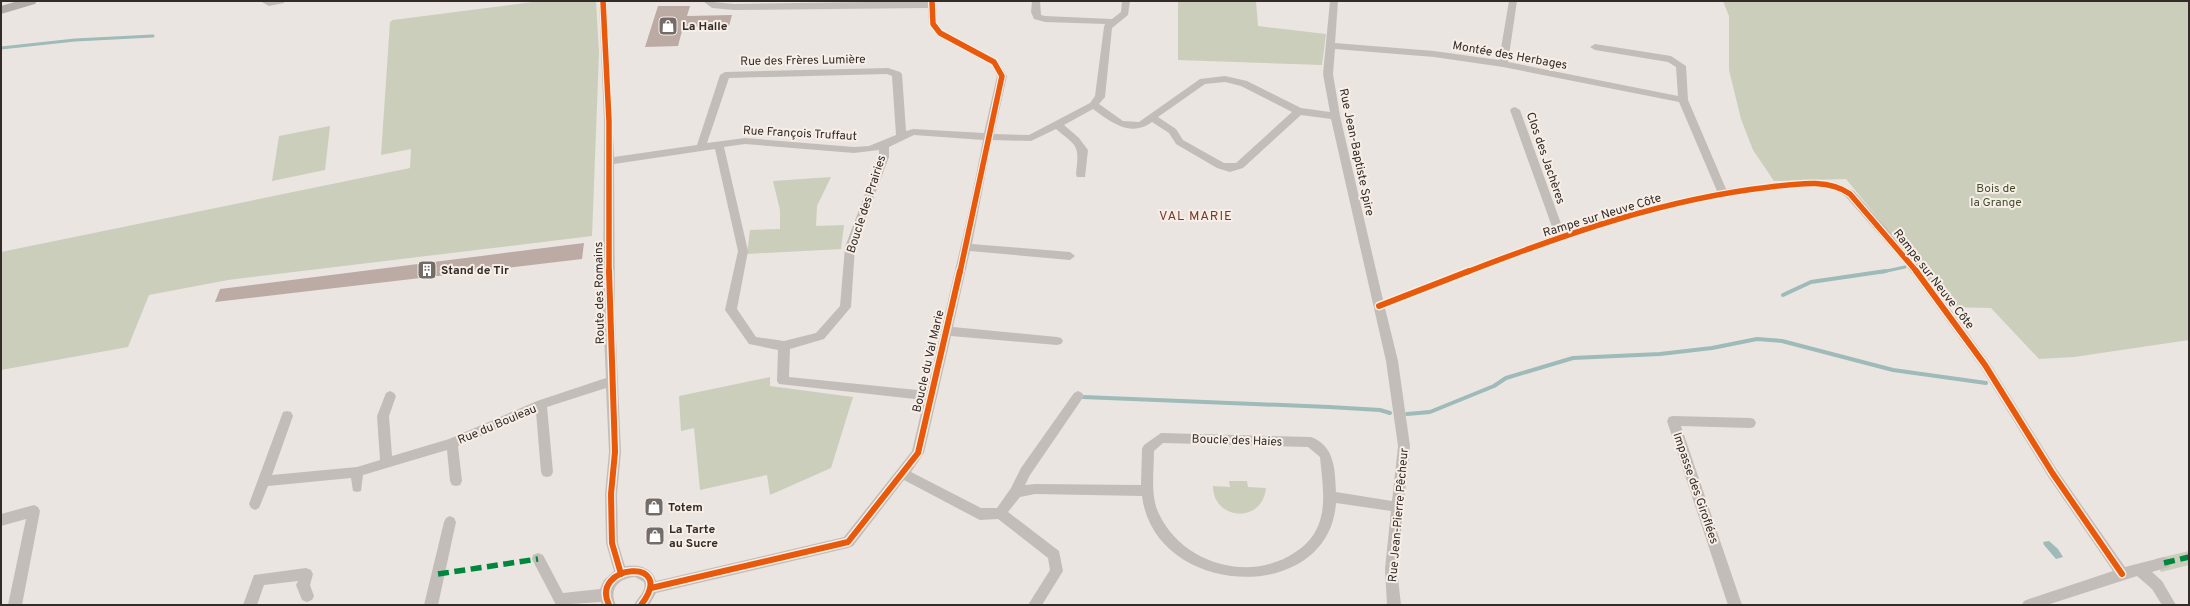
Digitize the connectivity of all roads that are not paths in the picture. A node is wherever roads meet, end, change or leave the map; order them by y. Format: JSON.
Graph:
{"nodes":[{"id":1,"x":8,"y":1,"type":"edge"},
{"id":2,"x":32,"y":1,"type":"edge"},
{"id":3,"x":264,"y":1,"type":"edge"},
{"id":4,"x":281,"y":1,"type":"edge"},
{"id":5,"x":603,"y":1,"type":"edge"},
{"id":6,"x":607,"y":1,"type":"edge"},
{"id":7,"x":707,"y":1,"type":"edge"},
{"id":8,"x":1036,"y":1,"type":"edge"},
{"id":9,"x":1126,"y":1,"type":"edge"},
{"id":10,"x":1334,"y":1,"type":"edge"},
{"id":11,"x":1513,"y":1,"type":"edge"},
{"id":12,"x":1,"y":3,"type":"edge"},
{"id":13,"x":932,"y":3,"type":"edge"},
{"id":14,"x":1,"y":10,"type":"edge"},
{"id":15,"x":605,"y":11,"type":"junction"},
{"id":16,"x":1113,"y":22,"type":"junction"},
{"id":17,"x":1330,"y":46,"type":"junction"},
{"id":18,"x":1594,"y":47,"type":"dead end"},
{"id":19,"x":1503,"y":64,"type":"junction"},
{"id":20,"x":1683,"y":100,"type":"junction"},
{"id":21,"x":1093,"y":104,"type":"junction"},
{"id":22,"x":1515,"y":110,"type":"dead end"},
{"id":23,"x":1299,"y":111,"type":"junction"},
{"id":24,"x":1335,"y":116,"type":"junction"},
{"id":25,"x":1152,"y":118,"type":"junction"},
{"id":26,"x":1057,"y":124,"type":"junction"},
{"id":27,"x":901,"y":135,"type":"junction"},
{"id":28,"x":988,"y":137,"type":"junction"},
{"id":29,"x":884,"y":144,"type":"junction"},
{"id":30,"x":719,"y":145,"type":"junction"},
{"id":31,"x":701,"y":147,"type":"junction"},
{"id":32,"x":608,"y":161,"type":"junction"},
{"id":33,"x":1081,"y":174,"type":"dead end"},
{"id":34,"x":1722,"y":192,"type":"junction"},
{"id":35,"x":1561,"y":238,"type":"junction"},
{"id":36,"x":965,"y":247,"type":"junction"},
{"id":37,"x":1070,"y":256,"type":"dead end"},
{"id":38,"x":1379,"y":306,"type":"junction"},
{"id":39,"x":946,"y":331,"type":"junction"},
{"id":40,"x":1057,"y":341,"type":"dead end"},
{"id":41,"x":784,"y":346,"type":"junction"},
{"id":42,"x":613,"y":381,"type":"junction"},
{"id":43,"x":390,"y":396,"type":"dead end"},
{"id":44,"x":931,"y":396,"type":"junction"},
{"id":45,"x":1078,"y":396,"type":"dead end"},
{"id":46,"x":541,"y":404,"type":"junction"},
{"id":47,"x":287,"y":416,"type":"dead end"},
{"id":48,"x":1750,"y":423,"type":"dead end"},
{"id":49,"x":452,"y":443,"type":"junction"},
{"id":50,"x":386,"y":464,"type":"junction"},
{"id":51,"x":357,"y":472,"type":"junction"},
{"id":52,"x":547,"y":472,"type":"dead end"},
{"id":53,"x":902,"y":473,"type":"junction"},
{"id":54,"x":264,"y":481,"type":"junction"},
{"id":55,"x":456,"y":481,"type":"dead end"},
{"id":56,"x":357,"y":487,"type":"dead end"},
{"id":57,"x":1147,"y":491,"type":"junction"},
{"id":58,"x":1016,"y":492,"type":"junction"},
{"id":59,"x":1330,"y":497,"type":"junction"},
{"id":60,"x":256,"y":504,"type":"dead end"},
{"id":61,"x":1398,"y":507,"type":"junction"},
{"id":62,"x":1000,"y":513,"type":"junction"},
{"id":63,"x":1,"y":520,"type":"edge"},
{"id":64,"x":450,"y":522,"type":"dead end"},
{"id":65,"x":538,"y":560,"type":"dead end"},
{"id":66,"x":2164,"y":563,"type":"dead end"},
{"id":67,"x":2140,"y":570,"type":"junction"},
{"id":68,"x":621,"y":574,"type":"junction"},
{"id":69,"x":2122,"y":574,"type":"junction"},
{"id":70,"x":651,"y":588,"type":"junction"},
{"id":71,"x":307,"y":596,"type":"dead end"},
{"id":72,"x":607,"y":600,"type":"edge"},
{"id":73,"x":557,"y":603,"type":"edge"},
{"id":74,"x":15,"y":605,"type":"edge"},
{"id":75,"x":250,"y":605,"type":"edge"},
{"id":76,"x":431,"y":605,"type":"edge"},
{"id":77,"x":641,"y":605,"type":"edge"},
{"id":78,"x":1035,"y":605,"type":"edge"},
{"id":79,"x":1394,"y":605,"type":"edge"},
{"id":80,"x":1735,"y":605,"type":"edge"},
{"id":81,"x":2029,"y":605,"type":"edge"},
{"id":82,"x":2169,"y":605,"type":"edge"}],
"edges":[{"from":1,"to":12,"type":"main road"},
{"from":2,"to":14,"type":"main road"},
{"from":3,"to":4,"type":"street"},
{"from":5,"to":15,"type":"street","name":"Route des Romains"},
{"from":6,"to":15,"type":"street","name":"Route des Romains"},
{"from":7,"to":13,"type":"street"},
{"from":8,"to":16,"type":"street"},
{"from":9,"to":16,"type":"street"},
{"from":10,"to":17,"type":"street","name":"Rue Jean-Baptiste Spire"},
{"from":11,"to":19,"type":"street"},
{"from":13,"to":28,"type":"street","name":"Boucle du Val Marie"},
{"from":15,"to":32,"type":"street","name":"Route des Romains"},
{"from":16,"to":21,"type":"street"},
{"from":17,"to":19,"type":"street","name":"Montée des Herbages"},
{"from":17,"to":24,"type":"street","name":"Rue Jean-Baptiste Spire"},
{"from":18,"to":20,"type":"street"},
{"from":19,"to":20,"type":"street","name":"Montée des Herbages"},
{"from":20,"to":34,"type":"street"},
{"from":21,"to":25,"type":"street"},
{"from":21,"to":26,"type":"street","name":"Rue François Truffaut"},
{"from":22,"to":35,"type":"street","name":"Clos des Jachères"},
{"from":23,"to":24,"type":"street"},
{"from":23,"to":25,"type":"street"},
{"from":23,"to":25,"type":"street"},
{"from":24,"to":38,"type":"street","name":"Rue Jean-Baptiste Spire"},
{"from":26,"to":28,"type":"street","name":"Rue François Truffaut"},
{"from":26,"to":33,"type":"street"},
{"from":27,"to":28,"type":"street","name":"Rue François Truffaut"},
{"from":27,"to":29,"type":"street","name":"Rue François Truffaut"},
{"from":27,"to":31,"type":"street","name":"Rue des Frères Lumière"},
{"from":28,"to":36,"type":"street","name":"Boucle du Val Marie"},
{"from":29,"to":30,"type":"street","name":"Rue François Truffaut"},
{"from":29,"to":41,"type":"street","name":"Boucle des Prairies"},
{"from":30,"to":31,"type":"street","name":"Rue François Truffaut"},
{"from":30,"to":41,"type":"street","name":"Boucle des Prairies"},
{"from":31,"to":32,"type":"street","name":"Rue François Truffaut"},
{"from":32,"to":42,"type":"street","name":"Route des Romains"},
{"from":34,"to":35,"type":"street","name":"Rampe sur Neuve Côte"},
{"from":34,"to":69,"type":"street","name":"Rampe sur Neuve Côte"},
{"from":35,"to":38,"type":"street","name":"Rampe sur Neuve Côte"},
{"from":36,"to":37,"type":"street"},
{"from":36,"to":39,"type":"street","name":"Boucle du Val Marie"},
{"from":38,"to":61,"type":"street","name":"Rue Jean-Pierre Pêcheur"},
{"from":39,"to":40,"type":"street"},
{"from":39,"to":44,"type":"street","name":"Boucle du Val Marie"},
{"from":41,"to":44,"type":"street"},
{"from":42,"to":46,"type":"street","name":"Rue du Bouleau"},
{"from":42,"to":68,"type":"street","name":"Route des Romains"},
{"from":43,"to":50,"type":"street"},
{"from":44,"to":53,"type":"street","name":"Boucle du Val Marie"},
{"from":45,"to":58,"type":"street"},
{"from":46,"to":49,"type":"street","name":"Rue du Bouleau"},
{"from":46,"to":52,"type":"street","name":"Rue du Bouleau"},
{"from":47,"to":54,"type":"street"},
{"from":48,"to":80,"type":"street","name":"Impasse des Giroflées"},
{"from":49,"to":50,"type":"street","name":"Rue du Bouleau"},
{"from":49,"to":55,"type":"street","name":"Rue du Bouleau"},
{"from":50,"to":51,"type":"street","name":"Rue du Bouleau"},
{"from":51,"to":54,"type":"street","name":"Rue du Bouleau"},
{"from":51,"to":56,"type":"street"},
{"from":53,"to":62,"type":"street"},
{"from":53,"to":70,"type":"street","name":"Boucle du Val Marie"},
{"from":54,"to":60,"type":"street"},
{"from":57,"to":58,"type":"street"},
{"from":57,"to":59,"type":"street","name":"Boucle des Haies"},
{"from":57,"to":59,"type":"street","name":"Boucle des Haies"},
{"from":58,"to":62,"type":"street"},
{"from":59,"to":61,"type":"street"},
{"from":61,"to":79,"type":"street","name":"Rue Jean-Pierre Pêcheur"},
{"from":62,"to":78,"type":"street"},
{"from":63,"to":74,"type":"street"},
{"from":64,"to":76,"type":"street"},
{"from":65,"to":73,"type":"street"},
{"from":66,"to":67,"type":"street"},
{"from":67,"to":69,"type":"street"},
{"from":67,"to":82,"type":"street"},
{"from":68,"to":70,"type":"street"},
{"from":68,"to":72,"type":"street"},
{"from":69,"to":81,"type":"street"},
{"from":70,"to":77,"type":"street"},
{"from":71,"to":75,"type":"street"},
{"from":72,"to":73,"type":"street"}]}
